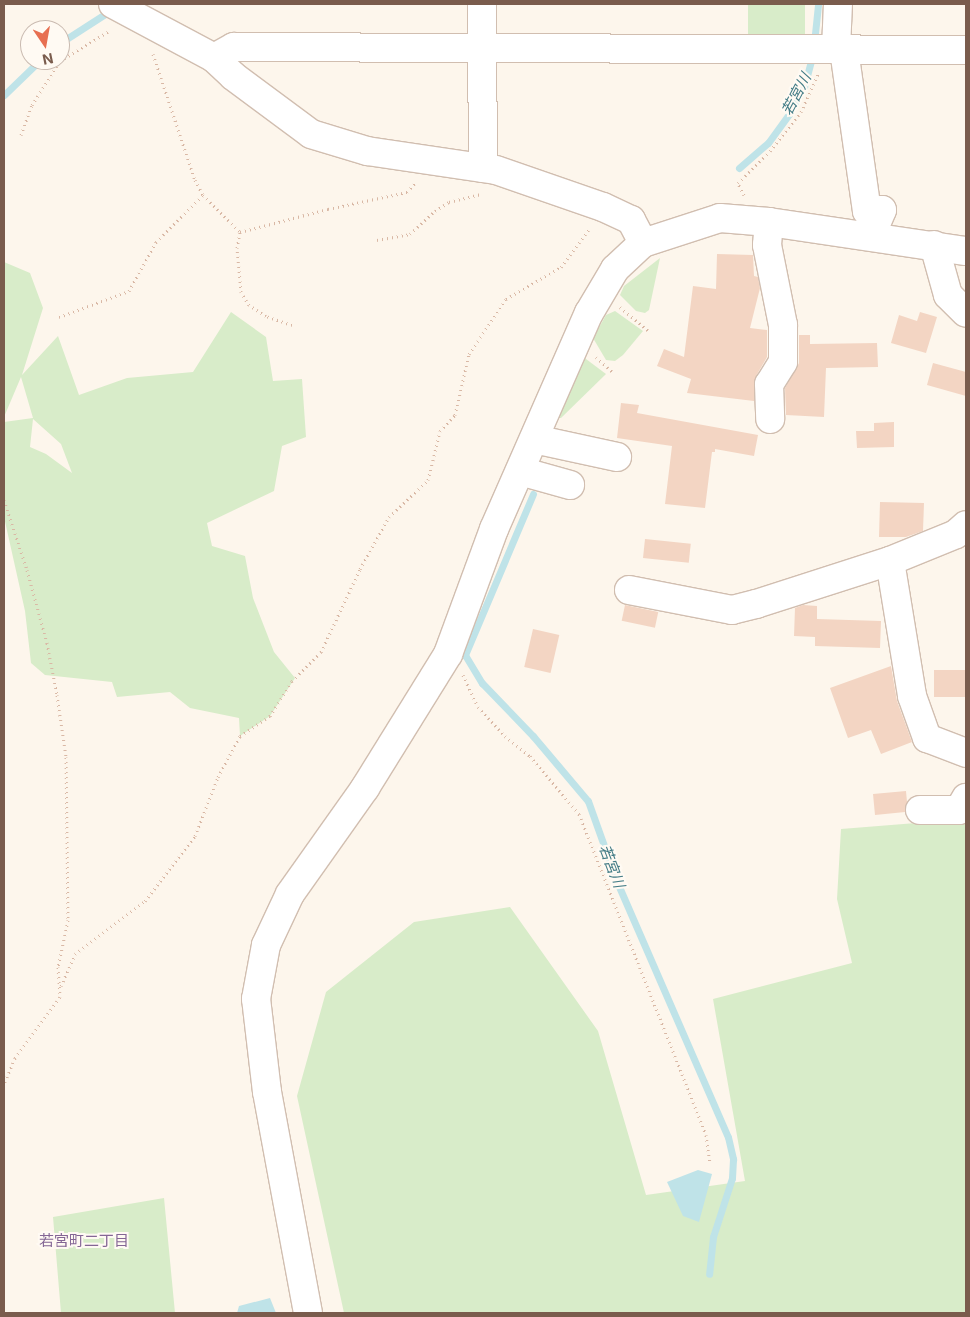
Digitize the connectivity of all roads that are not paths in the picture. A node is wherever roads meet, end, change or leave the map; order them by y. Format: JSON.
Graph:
{"nodes":[{"id":1,"x":113,"y":4,"type":"edge"},
{"id":2,"x":482,"y":4,"type":"edge"},
{"id":3,"x":838,"y":4,"type":"edge"},
{"id":4,"x":144,"y":15,"type":"edge"},
{"id":5,"x":482,"y":48,"type":"junction"},
{"id":6,"x":828,"y":50,"type":"junction"},
{"id":7,"x":966,"y":50,"type":"edge"},
{"id":8,"x":214,"y":58,"type":"junction"},
{"id":9,"x":485,"y":180,"type":"junction"},
{"id":10,"x":769,"y":222,"type":"junction"},
{"id":11,"x":872,"y":236,"type":"junction"},
{"id":12,"x":644,"y":243,"type":"junction"},
{"id":13,"x":934,"y":245,"type":"junction"},
{"id":14,"x":966,"y":251,"type":"edge"},
{"id":15,"x":966,"y":313,"type":"edge"},
{"id":16,"x":770,"y":419,"type":"dead end"},
{"id":17,"x":534,"y":439,"type":"junction"},
{"id":18,"x":617,"y":457,"type":"dead end"},
{"id":19,"x":520,"y":471,"type":"junction"},
{"id":20,"x":570,"y":486,"type":"dead end"},
{"id":21,"x":966,"y":525,"type":"edge"},
{"id":22,"x":890,"y":561,"type":"junction"},
{"id":23,"x":629,"y":590,"type":"dead end"},
{"id":24,"x":966,"y":752,"type":"edge"},
{"id":25,"x":966,"y":798,"type":"edge"},
{"id":26,"x":920,"y":810,"type":"dead end"},
{"id":27,"x":308,"y":1313,"type":"edge"}],
"edges":[{"from":1,"to":4,"type":"street"},
{"from":2,"to":5,"type":"street"},
{"from":3,"to":6,"type":"street"},
{"from":4,"to":8,"type":"street"},
{"from":5,"to":6,"type":"street"},
{"from":5,"to":8,"type":"street"},
{"from":5,"to":9,"type":"street"},
{"from":6,"to":7,"type":"street"},
{"from":6,"to":11,"type":"street"},
{"from":8,"to":9,"type":"street"},
{"from":9,"to":12,"type":"street"},
{"from":10,"to":11,"type":"street"},
{"from":10,"to":12,"type":"street"},
{"from":10,"to":16,"type":"street"},
{"from":11,"to":13,"type":"street"},
{"from":12,"to":17,"type":"street"},
{"from":13,"to":14,"type":"street"},
{"from":13,"to":15,"type":"street"},
{"from":17,"to":18,"type":"street"},
{"from":17,"to":19,"type":"street"},
{"from":19,"to":20,"type":"street"},
{"from":19,"to":27,"type":"street"},
{"from":21,"to":22,"type":"street"},
{"from":22,"to":23,"type":"street"},
{"from":22,"to":24,"type":"street"},
{"from":25,"to":26,"type":"street"}]}
